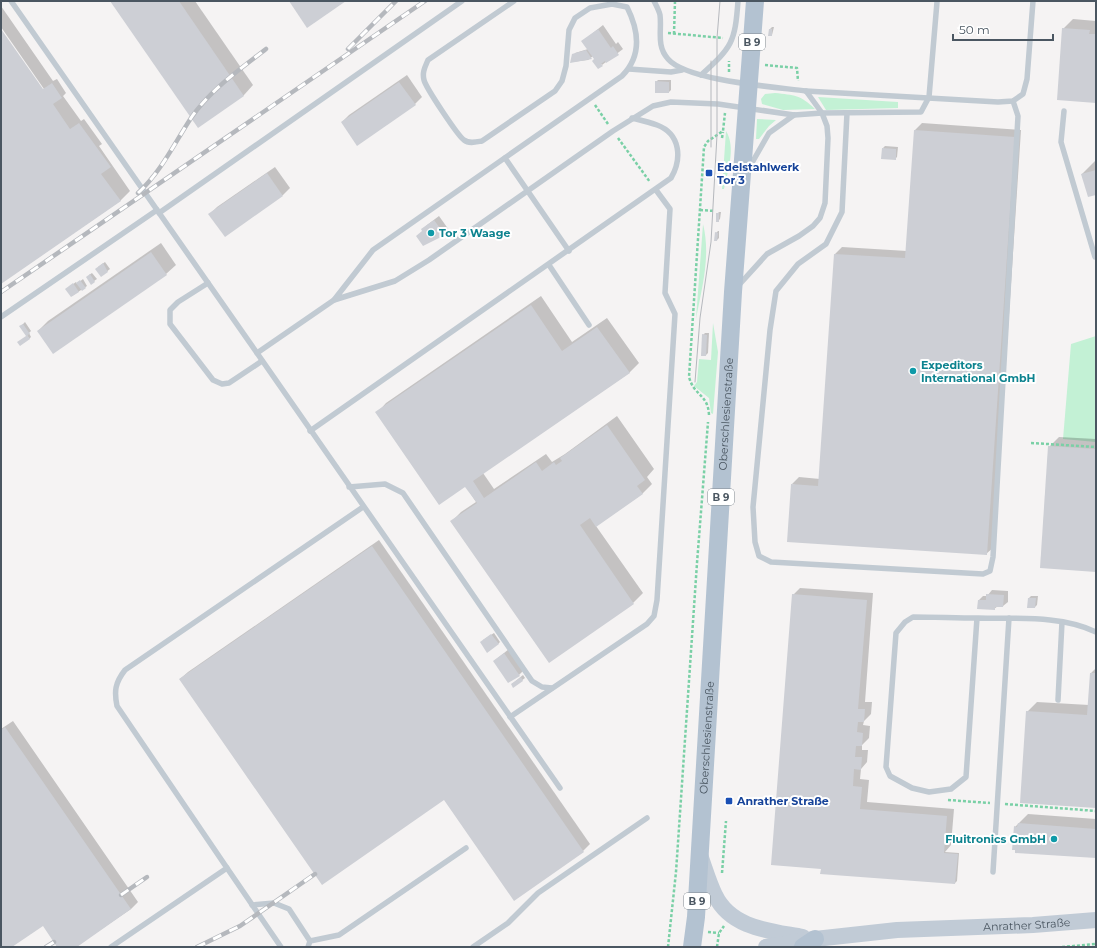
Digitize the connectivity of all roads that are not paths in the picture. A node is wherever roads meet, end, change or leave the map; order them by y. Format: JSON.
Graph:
{"nodes":[{"id":1,"x":11,"y":1,"type":"edge"},
{"id":2,"x":462,"y":1,"type":"edge"},
{"id":3,"x":514,"y":1,"type":"edge"},
{"id":4,"x":654,"y":1,"type":"edge"},
{"id":5,"x":738,"y":1,"type":"edge"},
{"id":6,"x":755,"y":1,"type":"edge"},
{"id":7,"x":938,"y":1,"type":"edge"},
{"id":8,"x":1033,"y":1,"type":"edge"},
{"id":9,"x":629,"y":69,"type":"junction"},
{"id":10,"x":682,"y":70,"type":"junction"},
{"id":11,"x":701,"y":75,"type":"junction"},
{"id":12,"x":748,"y":83,"type":"junction"},
{"id":13,"x":806,"y":91,"type":"junction"},
{"id":14,"x":929,"y":97,"type":"junction"},
{"id":15,"x":1013,"y":101,"type":"junction"},
{"id":16,"x":746,"y":108,"type":"junction"},
{"id":17,"x":1064,"y":111,"type":"dead end"},
{"id":18,"x":822,"y":113,"type":"junction"},
{"id":19,"x":847,"y":113,"type":"junction"},
{"id":20,"x":794,"y":116,"type":"junction"},
{"id":21,"x":632,"y":118,"type":"junction"},
{"id":22,"x":505,"y":158,"type":"junction"},
{"id":23,"x":741,"y":184,"type":"junction"},
{"id":24,"x":528,"y":190,"type":"junction"},
{"id":25,"x":656,"y":190,"type":"junction"},
{"id":26,"x":158,"y":211,"type":"junction"},
{"id":27,"x":569,"y":251,"type":"junction"},
{"id":28,"x":1094,"y":256,"type":"dead end"},
{"id":29,"x":549,"y":264,"type":"junction"},
{"id":30,"x":208,"y":283,"type":"junction"},
{"id":31,"x":733,"y":292,"type":"junction"},
{"id":32,"x":334,"y":300,"type":"junction"},
{"id":33,"x":1,"y":317,"type":"edge"},
{"id":34,"x":589,"y":325,"type":"dead end"},
{"id":35,"x":256,"y":353,"type":"junction"},
{"id":36,"x":262,"y":361,"type":"junction"},
{"id":37,"x":310,"y":431,"type":"junction"},
{"id":38,"x":349,"y":487,"type":"junction"},
{"id":39,"x":363,"y":507,"type":"junction"},
{"id":40,"x":977,"y":618,"type":"junction"},
{"id":41,"x":1009,"y":618,"type":"junction"},
{"id":42,"x":1062,"y":622,"type":"junction"},
{"id":43,"x":1096,"y":632,"type":"edge"},
{"id":44,"x":553,"y":688,"type":"junction"},
{"id":45,"x":1058,"y":700,"type":"dead end"},
{"id":46,"x":510,"y":717,"type":"junction"},
{"id":47,"x":560,"y":788,"type":"dead end"},
{"id":48,"x":647,"y":818,"type":"dead end"},
{"id":49,"x":466,"y":848,"type":"dead end"},
{"id":50,"x":700,"y":855,"type":"junction"},
{"id":51,"x":227,"y":868,"type":"junction"},
{"id":52,"x":993,"y":872,"type":"dead end"},
{"id":53,"x":252,"y":905,"type":"junction"},
{"id":54,"x":1096,"y":920,"type":"edge"},
{"id":55,"x":310,"y":941,"type":"junction"},
{"id":56,"x":809,"y":943,"type":"edge"},
{"id":57,"x":111,"y":947,"type":"edge"},
{"id":58,"x":281,"y":947,"type":"edge"},
{"id":59,"x":308,"y":947,"type":"edge"},
{"id":60,"x":473,"y":947,"type":"edge"},
{"id":61,"x":692,"y":947,"type":"edge"},
{"id":62,"x":766,"y":947,"type":"edge"}],
"edges":[{"from":1,"to":26,"type":"lane"},
{"from":2,"to":26,"type":"lane"},
{"from":3,"to":9,"type":"lane"},
{"from":4,"to":10,"type":"lane"},
{"from":5,"to":11,"type":"lane"},
{"from":6,"to":12,"type":"main road","name":"Oberschlesienstraße","number":"B 9"},
{"from":7,"to":14,"type":"lane"},
{"from":8,"to":15,"type":"lane"},
{"from":9,"to":10,"type":"lane"},
{"from":9,"to":22,"type":"lane"},
{"from":10,"to":11,"type":"lane"},
{"from":11,"to":12,"type":"lane"},
{"from":12,"to":13,"type":"lane"},
{"from":12,"to":16,"type":"main road","name":"Oberschlesienstraße","number":"B 9"},
{"from":13,"to":14,"type":"lane"},
{"from":13,"to":18,"type":"lane"},
{"from":14,"to":15,"type":"lane"},
{"from":14,"to":19,"type":"lane"},
{"from":15,"to":19,"type":"lane"},
{"from":16,"to":20,"type":"lane"},
{"from":16,"to":21,"type":"lane"},
{"from":16,"to":23,"type":"main road","name":"Oberschlesienstraße","number":"B 9"},
{"from":17,"to":28,"type":"lane"},
{"from":18,"to":19,"type":"lane"},
{"from":18,"to":20,"type":"lane"},
{"from":18,"to":31,"type":"lane"},
{"from":20,"to":23,"type":"lane"},
{"from":21,"to":24,"type":"lane"},
{"from":21,"to":25,"type":"lane"},
{"from":22,"to":24,"type":"lane"},
{"from":22,"to":32,"type":"lane"},
{"from":23,"to":31,"type":"main road","name":"Oberschlesienstraße","number":"B 9"},
{"from":24,"to":27,"type":"lane"},
{"from":24,"to":32,"type":"lane"},
{"from":25,"to":27,"type":"lane"},
{"from":25,"to":44,"type":"lane"},
{"from":26,"to":30,"type":"lane"},
{"from":26,"to":33,"type":"lane"},
{"from":27,"to":29,"type":"lane"},
{"from":29,"to":34,"type":"lane"},
{"from":29,"to":37,"type":"lane"},
{"from":30,"to":35,"type":"lane"},
{"from":30,"to":36,"type":"lane"},
{"from":31,"to":50,"type":"main road","name":"Oberschlesienstraße","number":"B 9"},
{"from":32,"to":35,"type":"lane"},
{"from":35,"to":36,"type":"lane"},
{"from":36,"to":37,"type":"lane"},
{"from":37,"to":38,"type":"lane"},
{"from":38,"to":39,"type":"lane"},
{"from":38,"to":44,"type":"lane"},
{"from":39,"to":46,"type":"lane"},
{"from":39,"to":51,"type":"lane"},
{"from":40,"to":40,"type":"lane"},
{"from":40,"to":41,"type":"lane"},
{"from":41,"to":42,"type":"lane"},
{"from":41,"to":52,"type":"lane"},
{"from":42,"to":43,"type":"lane"},
{"from":42,"to":45,"type":"lane"},
{"from":44,"to":46,"type":"lane"},
{"from":46,"to":47,"type":"lane"},
{"from":48,"to":60,"type":"lane"},
{"from":49,"to":55,"type":"lane"},
{"from":50,"to":56,"type":"main road"},
{"from":50,"to":61,"type":"main road","name":"Oberschlesienstraße","number":"B 9"},
{"from":51,"to":53,"type":"lane"},
{"from":51,"to":57,"type":"lane"},
{"from":53,"to":55,"type":"lane"},
{"from":53,"to":58,"type":"lane"},
{"from":54,"to":56,"type":"main road","name":"Anrather Straße"},
{"from":55,"to":59,"type":"lane"},
{"from":56,"to":62,"type":"main road","name":"Anrather Straße"}]}
